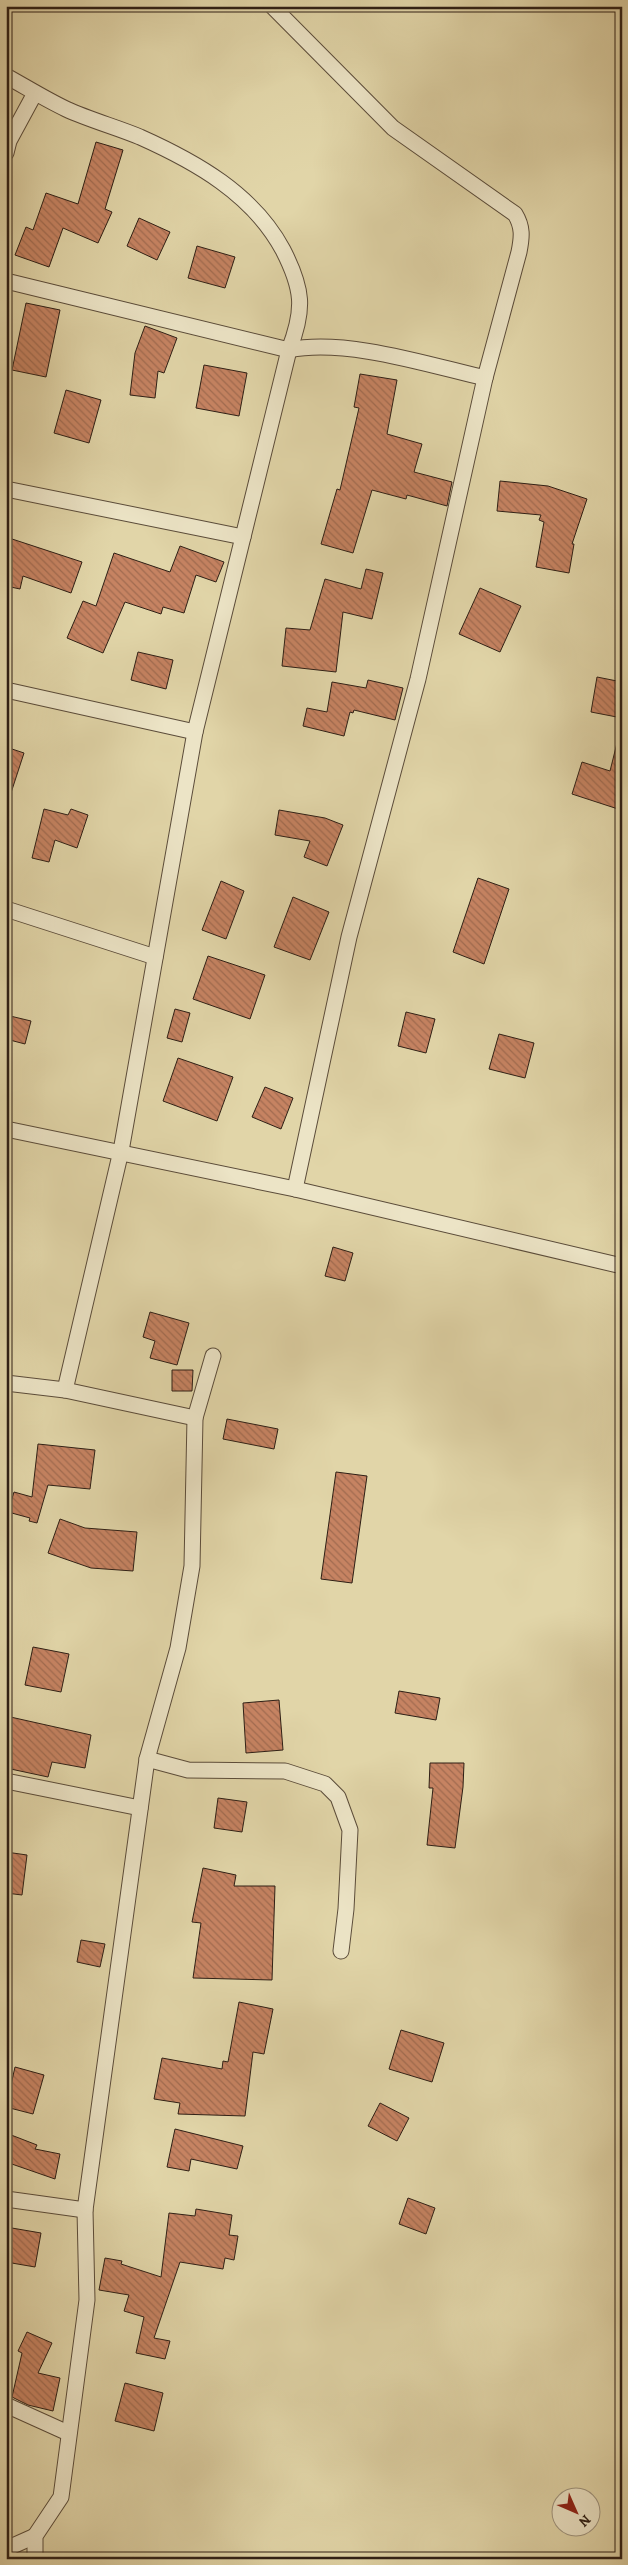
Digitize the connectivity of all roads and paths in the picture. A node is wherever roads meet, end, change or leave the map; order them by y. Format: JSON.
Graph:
{"nodes":[{"id":1,"x":272,"y":6,"type":"edge"},
{"id":2,"x":6,"y":76,"type":"edge"},
{"id":3,"x":35,"y":93,"type":"junction"},
{"id":4,"x":6,"y":153,"type":"edge"},
{"id":5,"x":6,"y":281,"type":"edge"},
{"id":6,"x":289,"y":350,"type":"junction"},
{"id":7,"x":484,"y":378,"type":"junction"},
{"id":8,"x":6,"y":489,"type":"edge"},
{"id":9,"x":243,"y":538,"type":"junction"},
{"id":10,"x":6,"y":690,"type":"edge"},
{"id":11,"x":195,"y":732,"type":"junction"},
{"id":12,"x":6,"y":909,"type":"edge"},
{"id":13,"x":156,"y":958,"type":"junction"},
{"id":14,"x":6,"y":1129,"type":"edge"},
{"id":15,"x":121,"y":1152,"type":"junction"},
{"id":16,"x":295,"y":1189,"type":"junction"},
{"id":17,"x":622,"y":1266,"type":"edge"},
{"id":18,"x":213,"y":1356,"type":"dead end"},
{"id":19,"x":7,"y":1387,"type":"edge"},
{"id":20,"x":65,"y":1390,"type":"junction"},
{"id":21,"x":195,"y":1418,"type":"junction"},
{"id":22,"x":147,"y":1759,"type":"junction"},
{"id":23,"x":6,"y":1781,"type":"edge"},
{"id":24,"x":140,"y":1808,"type":"junction"},
{"id":25,"x":341,"y":1951,"type":"dead end"},
{"id":26,"x":6,"y":2198,"type":"edge"},
{"id":27,"x":86,"y":2210,"type":"junction"},
{"id":28,"x":6,"y":2405,"type":"edge"},
{"id":29,"x":68,"y":2433,"type":"junction"},
{"id":30,"x":35,"y":2536,"type":"junction"},
{"id":31,"x":6,"y":2549,"type":"edge"},
{"id":32,"x":35,"y":2559,"type":"edge"}],
"edges":[{"from":1,"to":7,"type":"street"},
{"from":2,"to":3,"type":"street"},
{"from":3,"to":4,"type":"street"},
{"from":3,"to":6,"type":"street"},
{"from":5,"to":6,"type":"street"},
{"from":6,"to":7,"type":"street"},
{"from":6,"to":9,"type":"street"},
{"from":7,"to":16,"type":"street"},
{"from":8,"to":9,"type":"street"},
{"from":9,"to":11,"type":"street"},
{"from":10,"to":11,"type":"street"},
{"from":11,"to":13,"type":"street"},
{"from":12,"to":13,"type":"street"},
{"from":13,"to":15,"type":"street"},
{"from":14,"to":15,"type":"street"},
{"from":15,"to":16,"type":"street"},
{"from":15,"to":20,"type":"street"},
{"from":16,"to":17,"type":"street"},
{"from":18,"to":21,"type":"street"},
{"from":19,"to":20,"type":"street"},
{"from":20,"to":21,"type":"street"},
{"from":21,"to":22,"type":"street"},
{"from":22,"to":24,"type":"street"},
{"from":22,"to":25,"type":"street"},
{"from":23,"to":24,"type":"street"},
{"from":24,"to":27,"type":"street"},
{"from":26,"to":27,"type":"street"},
{"from":27,"to":29,"type":"street"},
{"from":28,"to":29,"type":"street"},
{"from":29,"to":30,"type":"street"},
{"from":30,"to":31,"type":"street"},
{"from":30,"to":32,"type":"street"}]}
